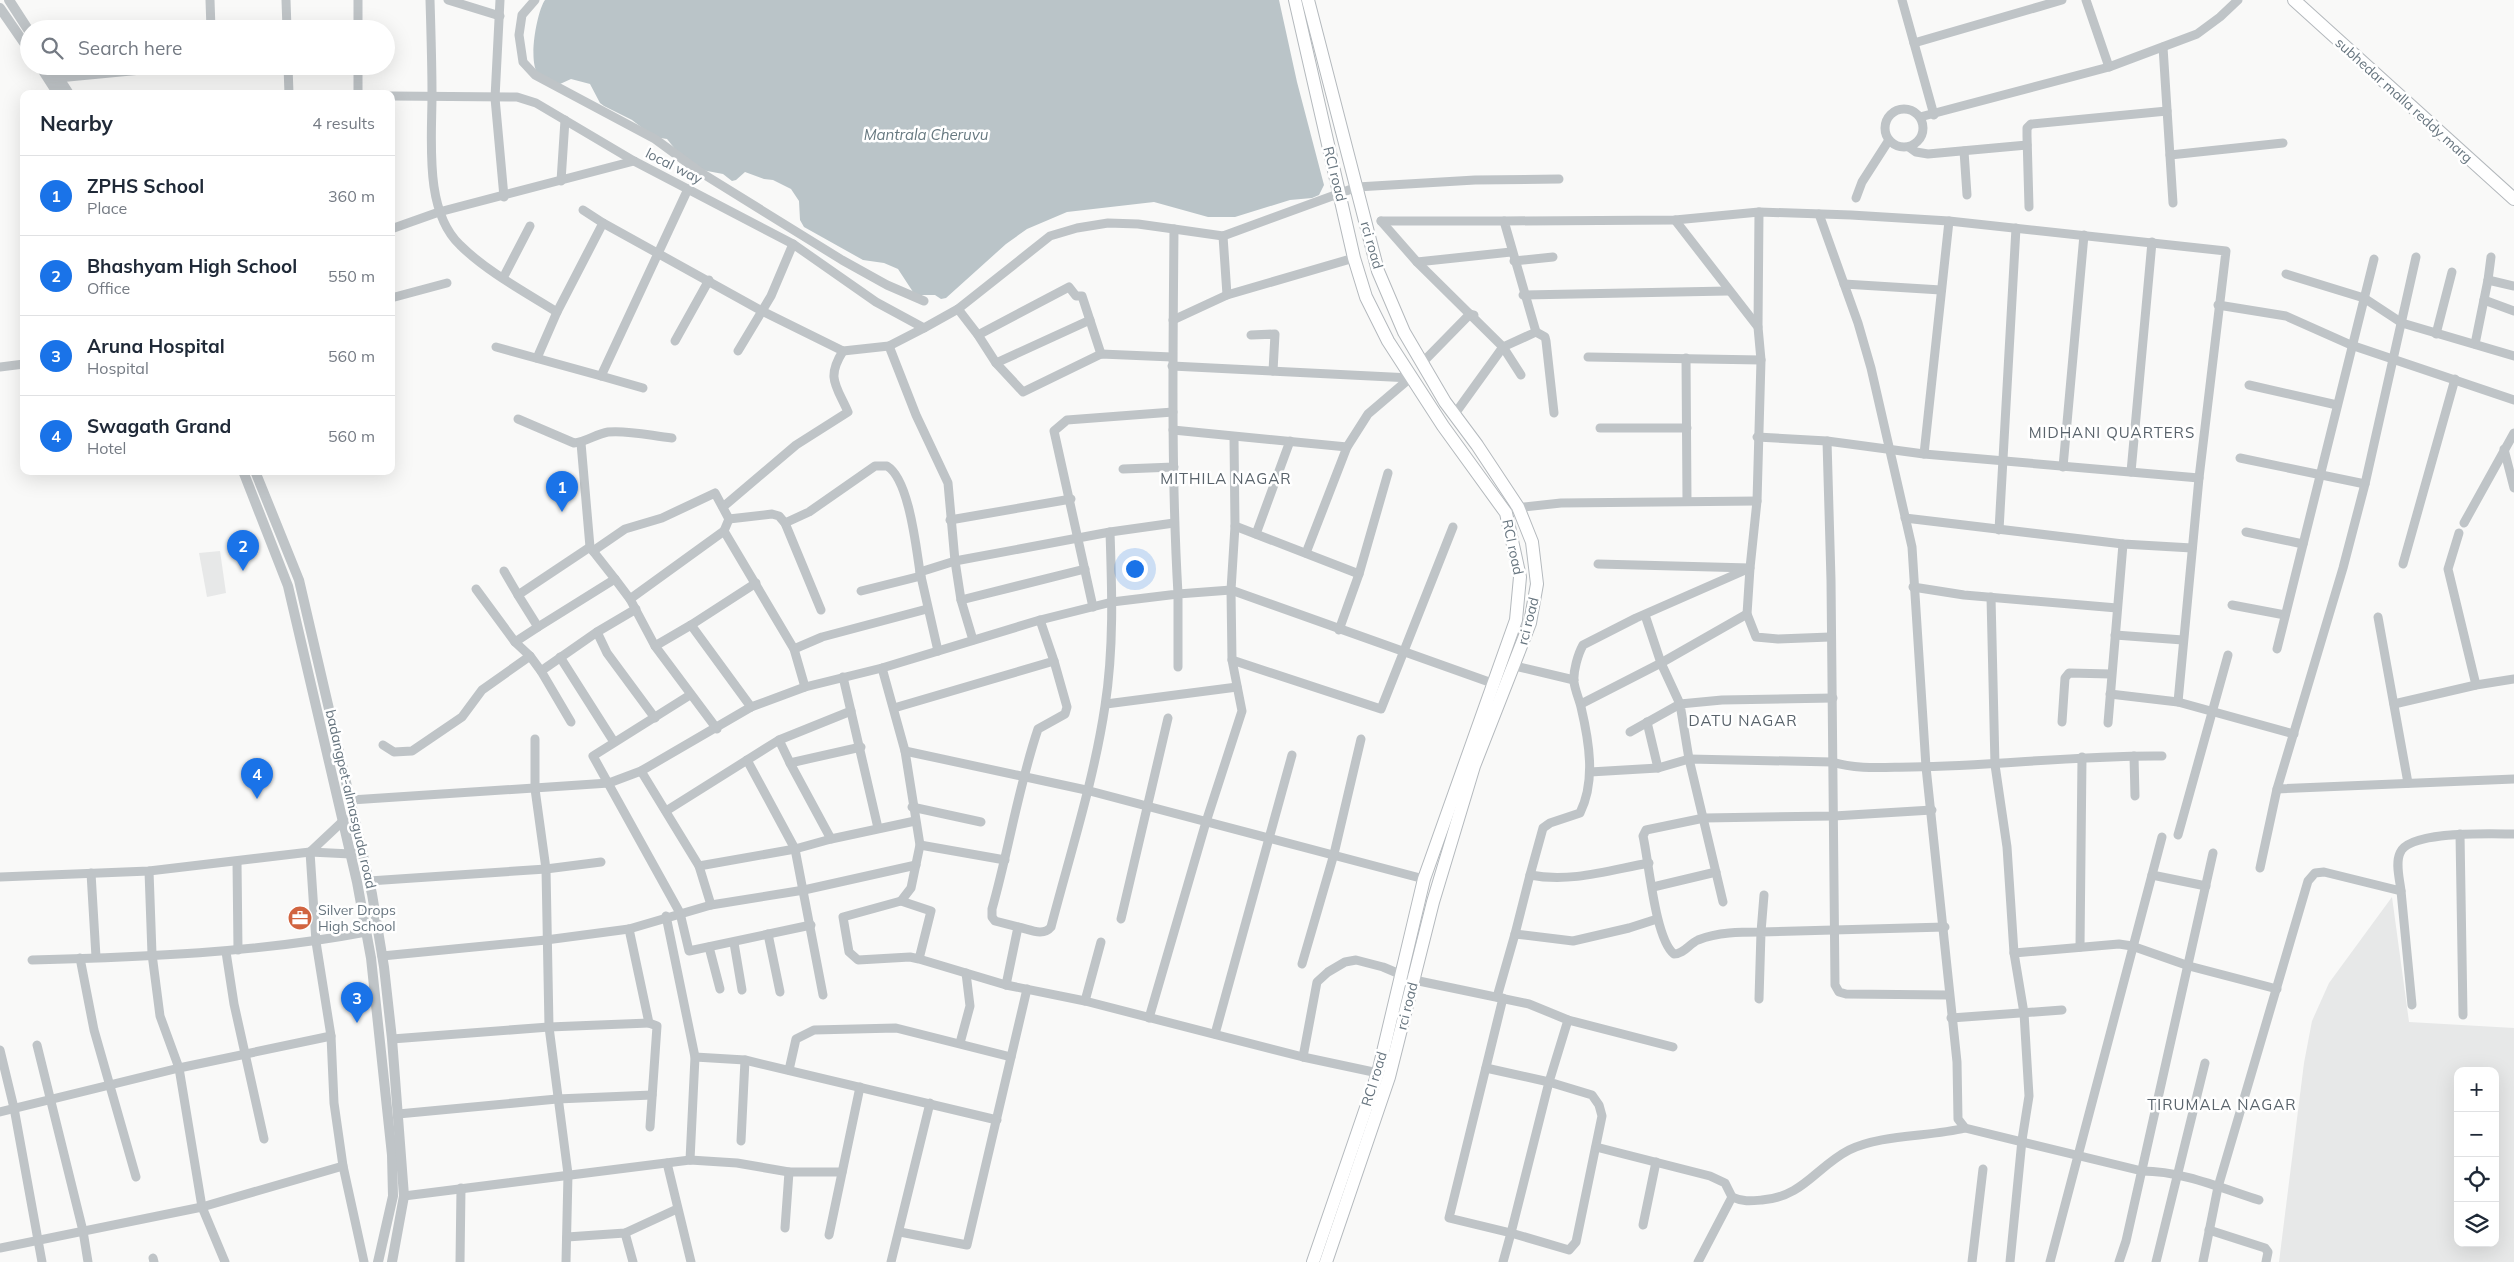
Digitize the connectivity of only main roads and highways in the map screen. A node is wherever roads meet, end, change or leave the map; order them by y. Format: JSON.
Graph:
{"nodes":[{"id":1,"x":1295,"y":0,"type":"edge"},
{"id":2,"x":1308,"y":0,"type":"edge"},
{"id":3,"x":2294,"y":0,"type":"edge"},
{"id":4,"x":2514,"y":199,"type":"edge"},
{"id":5,"x":1313,"y":1262,"type":"edge"},
{"id":6,"x":1326,"y":1262,"type":"edge"}],
"edges":[{"from":1,"to":5,"type":"main road","name":"RCI road"},
{"from":2,"to":6,"type":"main road","name":"rci road"},
{"from":3,"to":4,"type":"main road","name":"subhedar malla reddy marg"}]}
